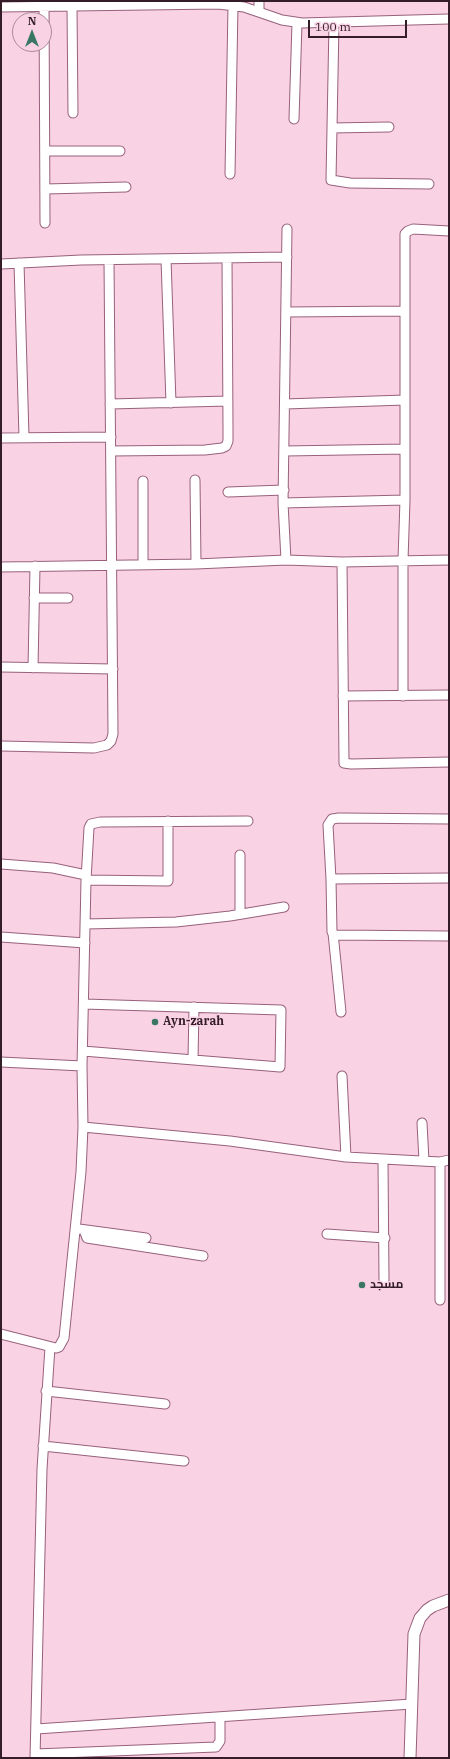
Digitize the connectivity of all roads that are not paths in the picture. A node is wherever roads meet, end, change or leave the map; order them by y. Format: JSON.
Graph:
{"nodes":[{"id":1,"x":259,"y":1,"type":"edge"},
{"id":2,"x":44,"y":4,"type":"edge"},
{"id":3,"x":233,"y":5,"type":"junction"},
{"id":4,"x":1,"y":7,"type":"edge"},
{"id":5,"x":72,"y":7,"type":"junction"},
{"id":6,"x":258,"y":11,"type":"junction"},
{"id":7,"x":449,"y":19,"type":"edge"},
{"id":8,"x":297,"y":23,"type":"junction"},
{"id":9,"x":334,"y":23,"type":"junction"},
{"id":10,"x":72,"y":113,"type":"dead end"},
{"id":11,"x":294,"y":119,"type":"dead end"},
{"id":12,"x":389,"y":127,"type":"dead end"},
{"id":13,"x":332,"y":128,"type":"junction"},
{"id":14,"x":45,"y":151,"type":"junction"},
{"id":15,"x":120,"y":151,"type":"dead end"},
{"id":16,"x":230,"y":174,"type":"dead end"},
{"id":17,"x":429,"y":184,"type":"dead end"},
{"id":18,"x":126,"y":187,"type":"dead end"},
{"id":19,"x":45,"y":189,"type":"junction"},
{"id":20,"x":45,"y":223,"type":"dead end"},
{"id":21,"x":287,"y":229,"type":"dead end"},
{"id":22,"x":449,"y":231,"type":"edge"},
{"id":23,"x":287,"y":257,"type":"junction"},
{"id":24,"x":227,"y":258,"type":"junction"},
{"id":25,"x":166,"y":259,"type":"junction"},
{"id":26,"x":109,"y":260,"type":"junction"},
{"id":27,"x":19,"y":263,"type":"junction"},
{"id":28,"x":1,"y":264,"type":"edge"},
{"id":29,"x":405,"y":311,"type":"junction"},
{"id":30,"x":286,"y":312,"type":"junction"},
{"id":31,"x":405,"y":400,"type":"junction"},
{"id":32,"x":228,"y":401,"type":"junction"},
{"id":33,"x":171,"y":403,"type":"junction"},
{"id":34,"x":110,"y":404,"type":"junction"},
{"id":35,"x":285,"y":404,"type":"junction"},
{"id":36,"x":111,"y":437,"type":"junction"},
{"id":37,"x":1,"y":438,"type":"edge"},
{"id":38,"x":24,"y":438,"type":"junction"},
{"id":39,"x":405,"y":449,"type":"junction"},
{"id":40,"x":111,"y":451,"type":"junction"},
{"id":41,"x":285,"y":451,"type":"junction"},
{"id":42,"x":195,"y":480,"type":"dead end"},
{"id":43,"x":143,"y":481,"type":"dead end"},
{"id":44,"x":284,"y":490,"type":"junction"},
{"id":45,"x":228,"y":492,"type":"dead end"},
{"id":46,"x":405,"y":500,"type":"junction"},
{"id":47,"x":283,"y":503,"type":"junction"},
{"id":48,"x":286,"y":560,"type":"junction"},
{"id":49,"x":403,"y":560,"type":"junction"},
{"id":50,"x":449,"y":560,"type":"edge"},
{"id":51,"x":342,"y":562,"type":"junction"},
{"id":52,"x":196,"y":564,"type":"junction"},
{"id":53,"x":112,"y":565,"type":"junction"},
{"id":54,"x":143,"y":565,"type":"junction"},
{"id":55,"x":35,"y":566,"type":"junction"},
{"id":56,"x":1,"y":567,"type":"edge"},
{"id":57,"x":34,"y":598,"type":"junction"},
{"id":58,"x":68,"y":598,"type":"dead end"},
{"id":59,"x":1,"y":667,"type":"edge"},
{"id":60,"x":34,"y":668,"type":"junction"},
{"id":61,"x":113,"y":669,"type":"junction"},
{"id":62,"x":449,"y":695,"type":"edge"},
{"id":63,"x":343,"y":696,"type":"junction"},
{"id":64,"x":403,"y":696,"type":"junction"},
{"id":65,"x":1,"y":746,"type":"edge"},
{"id":66,"x":449,"y":762,"type":"edge"},
{"id":67,"x":449,"y":819,"type":"edge"},
{"id":68,"x":168,"y":821,"type":"junction"},
{"id":69,"x":248,"y":821,"type":"dead end"},
{"id":70,"x":449,"y":828,"type":"edge"},
{"id":71,"x":240,"y":855,"type":"dead end"},
{"id":72,"x":1,"y":864,"type":"edge"},
{"id":73,"x":86,"y":877,"type":"junction"},
{"id":74,"x":449,"y":878,"type":"edge"},
{"id":75,"x":331,"y":879,"type":"junction"},
{"id":76,"x":284,"y":907,"type":"dead end"},
{"id":77,"x":240,"y":914,"type":"junction"},
{"id":78,"x":85,"y":924,"type":"junction"},
{"id":79,"x":333,"y":933,"type":"junction"},
{"id":80,"x":449,"y":936,"type":"edge"},
{"id":81,"x":1,"y":937,"type":"edge"},
{"id":82,"x":85,"y":943,"type":"junction"},
{"id":83,"x":84,"y":1004,"type":"junction"},
{"id":84,"x":194,"y":1007,"type":"junction"},
{"id":85,"x":341,"y":1012,"type":"dead end"},
{"id":86,"x":83,"y":1051,"type":"junction"},
{"id":87,"x":193,"y":1060,"type":"junction"},
{"id":88,"x":1,"y":1062,"type":"edge"},
{"id":89,"x":82,"y":1066,"type":"junction"},
{"id":90,"x":342,"y":1076,"type":"dead end"},
{"id":91,"x":422,"y":1123,"type":"dead end"},
{"id":92,"x":83,"y":1128,"type":"junction"},
{"id":93,"x":346,"y":1157,"type":"junction"},
{"id":94,"x":383,"y":1160,"type":"junction"},
{"id":95,"x":424,"y":1161,"type":"junction"},
{"id":96,"x":444,"y":1161,"type":"edge"},
{"id":97,"x":74,"y":1229,"type":"junction"},
{"id":98,"x":84,"y":1230,"type":"junction"},
{"id":99,"x":327,"y":1234,"type":"dead end"},
{"id":100,"x":146,"y":1238,"type":"dead end"},
{"id":101,"x":385,"y":1238,"type":"junction"},
{"id":102,"x":204,"y":1256,"type":"dead end"},
{"id":103,"x":384,"y":1280,"type":"dead end"},
{"id":104,"x":440,"y":1300,"type":"dead end"},
{"id":105,"x":1,"y":1334,"type":"edge"},
{"id":106,"x":50,"y":1347,"type":"junction"},
{"id":107,"x":46,"y":1392,"type":"junction"},
{"id":108,"x":165,"y":1404,"type":"dead end"},
{"id":109,"x":43,"y":1446,"type":"junction"},
{"id":110,"x":184,"y":1461,"type":"dead end"},
{"id":111,"x":449,"y":1600,"type":"edge"},
{"id":112,"x":412,"y":1704,"type":"junction"},
{"id":113,"x":220,"y":1717,"type":"junction"},
{"id":114,"x":36,"y":1729,"type":"junction"},
{"id":115,"x":35,"y":1756,"type":"edge"},
{"id":116,"x":410,"y":1758,"type":"edge"}],
"edges":[{"from":1,"to":6,"type":"street"},
{"from":2,"to":4,"type":"street"},
{"from":2,"to":5,"type":"street"},
{"from":2,"to":14,"type":"street"},
{"from":3,"to":5,"type":"street"},
{"from":3,"to":6,"type":"street"},
{"from":3,"to":16,"type":"street"},
{"from":5,"to":10,"type":"street"},
{"from":6,"to":8,"type":"street"},
{"from":7,"to":9,"type":"street"},
{"from":8,"to":9,"type":"street"},
{"from":8,"to":11,"type":"street"},
{"from":9,"to":13,"type":"street"},
{"from":12,"to":13,"type":"street"},
{"from":13,"to":17,"type":"street"},
{"from":14,"to":15,"type":"street"},
{"from":14,"to":19,"type":"street"},
{"from":18,"to":19,"type":"street"},
{"from":19,"to":20,"type":"street"},
{"from":21,"to":23,"type":"street"},
{"from":22,"to":29,"type":"street"},
{"from":23,"to":24,"type":"street"},
{"from":23,"to":30,"type":"street"},
{"from":24,"to":25,"type":"street"},
{"from":24,"to":32,"type":"street"},
{"from":25,"to":26,"type":"street"},
{"from":25,"to":33,"type":"street"},
{"from":26,"to":27,"type":"street"},
{"from":26,"to":34,"type":"street"},
{"from":27,"to":28,"type":"street"},
{"from":27,"to":38,"type":"street"},
{"from":29,"to":30,"type":"street"},
{"from":29,"to":31,"type":"street"},
{"from":30,"to":35,"type":"street"},
{"from":31,"to":35,"type":"street"},
{"from":31,"to":39,"type":"street"},
{"from":32,"to":33,"type":"street"},
{"from":32,"to":40,"type":"street"},
{"from":33,"to":34,"type":"street"},
{"from":34,"to":36,"type":"street"},
{"from":35,"to":41,"type":"street"},
{"from":36,"to":38,"type":"street"},
{"from":36,"to":40,"type":"street"},
{"from":37,"to":38,"type":"street"},
{"from":39,"to":41,"type":"street"},
{"from":39,"to":46,"type":"street"},
{"from":40,"to":53,"type":"street"},
{"from":41,"to":44,"type":"street"},
{"from":42,"to":52,"type":"street"},
{"from":43,"to":54,"type":"street"},
{"from":44,"to":45,"type":"street"},
{"from":44,"to":47,"type":"street"},
{"from":46,"to":47,"type":"street"},
{"from":46,"to":49,"type":"street"},
{"from":47,"to":48,"type":"street"},
{"from":48,"to":51,"type":"street"},
{"from":48,"to":52,"type":"street"},
{"from":49,"to":50,"type":"street"},
{"from":49,"to":51,"type":"street"},
{"from":49,"to":64,"type":"street"},
{"from":51,"to":63,"type":"street"},
{"from":52,"to":54,"type":"street"},
{"from":53,"to":54,"type":"street"},
{"from":53,"to":55,"type":"street"},
{"from":53,"to":61,"type":"street"},
{"from":55,"to":56,"type":"street"},
{"from":55,"to":57,"type":"street"},
{"from":57,"to":58,"type":"street"},
{"from":57,"to":60,"type":"street"},
{"from":59,"to":60,"type":"street"},
{"from":60,"to":61,"type":"street"},
{"from":61,"to":65,"type":"street"},
{"from":62,"to":64,"type":"street"},
{"from":63,"to":64,"type":"street"},
{"from":63,"to":66,"type":"street"},
{"from":67,"to":70,"type":"street"},
{"from":67,"to":75,"type":"street"},
{"from":68,"to":69,"type":"street"},
{"from":68,"to":73,"type":"street"},
{"from":68,"to":73,"type":"street"},
{"from":71,"to":77,"type":"street"},
{"from":72,"to":73,"type":"street"},
{"from":73,"to":78,"type":"street"},
{"from":74,"to":75,"type":"street"},
{"from":75,"to":79,"type":"street"},
{"from":76,"to":77,"type":"street"},
{"from":77,"to":78,"type":"street"},
{"from":78,"to":82,"type":"street"},
{"from":79,"to":80,"type":"street"},
{"from":79,"to":85,"type":"street"},
{"from":81,"to":82,"type":"street"},
{"from":82,"to":83,"type":"street"},
{"from":83,"to":84,"type":"street"},
{"from":83,"to":86,"type":"street"},
{"from":84,"to":87,"type":"street"},
{"from":84,"to":87,"type":"street"},
{"from":86,"to":87,"type":"street"},
{"from":86,"to":89,"type":"street"},
{"from":88,"to":89,"type":"street"},
{"from":89,"to":92,"type":"street"},
{"from":90,"to":93,"type":"street"},
{"from":91,"to":95,"type":"street"},
{"from":92,"to":93,"type":"street"},
{"from":92,"to":97,"type":"street"},
{"from":93,"to":94,"type":"street"},
{"from":94,"to":95,"type":"street"},
{"from":94,"to":101,"type":"street"},
{"from":95,"to":96,"type":"street"},
{"from":96,"to":104,"type":"street"},
{"from":97,"to":98,"type":"street"},
{"from":97,"to":106,"type":"street"},
{"from":98,"to":100,"type":"street"},
{"from":98,"to":102,"type":"street"},
{"from":99,"to":101,"type":"street"},
{"from":101,"to":103,"type":"street"},
{"from":105,"to":106,"type":"street"},
{"from":106,"to":107,"type":"street"},
{"from":107,"to":108,"type":"street"},
{"from":107,"to":109,"type":"street"},
{"from":109,"to":110,"type":"street"},
{"from":109,"to":114,"type":"street"},
{"from":111,"to":112,"type":"main road"},
{"from":112,"to":113,"type":"street"},
{"from":112,"to":116,"type":"main road"},
{"from":113,"to":114,"type":"street"},
{"from":113,"to":115,"type":"street"},
{"from":114,"to":115,"type":"street"}]}
